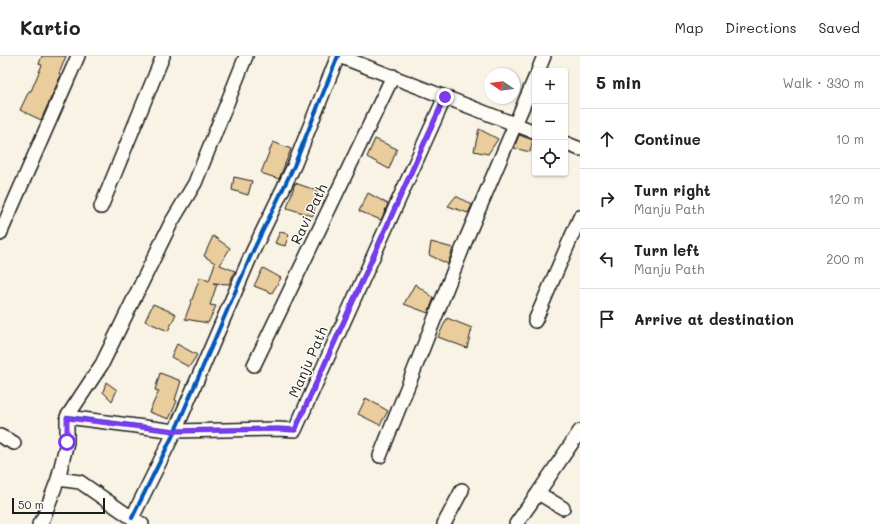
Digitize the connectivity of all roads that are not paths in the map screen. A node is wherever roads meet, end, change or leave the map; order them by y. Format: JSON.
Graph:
{"nodes":[{"id":1,"x":78,"y":56,"type":"edge"},
{"id":2,"x":163,"y":56,"type":"edge"},
{"id":3,"x":246,"y":56,"type":"edge"},
{"id":4,"x":339,"y":56,"type":"edge"},
{"id":5,"x":544,"y":56,"type":"edge"},
{"id":6,"x":539,"y":68,"type":"edge"},
{"id":7,"x":393,"y":76,"type":"junction"},
{"id":8,"x":532,"y":85,"type":"edge"},
{"id":9,"x":445,"y":97,"type":"junction"},
{"id":10,"x":515,"y":125,"type":"junction"},
{"id":11,"x":532,"y":131,"type":"edge"},
{"id":12,"x":568,"y":144,"type":"edge"},
{"id":13,"x":580,"y":149,"type":"edge"},
{"id":14,"x":101,"y":207,"type":"dead end"},
{"id":15,"x":580,"y":217,"type":"edge"},
{"id":16,"x":0,"y":234,"type":"edge"},
{"id":17,"x":535,"y":321,"type":"dead end"},
{"id":18,"x":254,"y":365,"type":"dead end"},
{"id":19,"x":67,"y":418,"type":"junction"},
{"id":20,"x":175,"y":431,"type":"junction"},
{"id":21,"x":580,"y":431,"type":"edge"},
{"id":22,"x":0,"y":436,"type":"edge"},
{"id":23,"x":14,"y":443,"type":"dead end"},
{"id":24,"x":380,"y":456,"type":"dead end"},
{"id":25,"x":58,"y":479,"type":"junction"},
{"id":26,"x":462,"y":490,"type":"dead end"},
{"id":27,"x":538,"y":493,"type":"junction"},
{"id":28,"x":563,"y":508,"type":"dead end"},
{"id":29,"x":137,"y":521,"type":"edge"},
{"id":30,"x":39,"y":524,"type":"edge"},
{"id":31,"x":444,"y":524,"type":"edge"},
{"id":32,"x":516,"y":524,"type":"edge"}],
"edges":[{"from":1,"to":16,"type":"street"},
{"from":2,"to":14,"type":"street"},
{"from":3,"to":19,"type":"street"},
{"from":4,"to":7,"type":"street"},
{"from":4,"to":20,"type":"street"},
{"from":5,"to":6,"type":"street"},
{"from":7,"to":9,"type":"street"},
{"from":7,"to":18,"type":"street","name":"Ravi Path"},
{"from":8,"to":10,"type":"street"},
{"from":9,"to":10,"type":"street"},
{"from":9,"to":20,"type":"street","name":"Manju Path"},
{"from":10,"to":11,"type":"street"},
{"from":10,"to":24,"type":"street"},
{"from":12,"to":13,"type":"street"},
{"from":15,"to":17,"type":"street"},
{"from":19,"to":20,"type":"street","name":"Manju Path"},
{"from":19,"to":25,"type":"street"},
{"from":20,"to":29,"type":"street"},
{"from":21,"to":27,"type":"street"},
{"from":22,"to":23,"type":"street"},
{"from":25,"to":29,"type":"street"},
{"from":25,"to":30,"type":"street"},
{"from":26,"to":31,"type":"street"},
{"from":27,"to":28,"type":"street"},
{"from":27,"to":32,"type":"street"}]}
